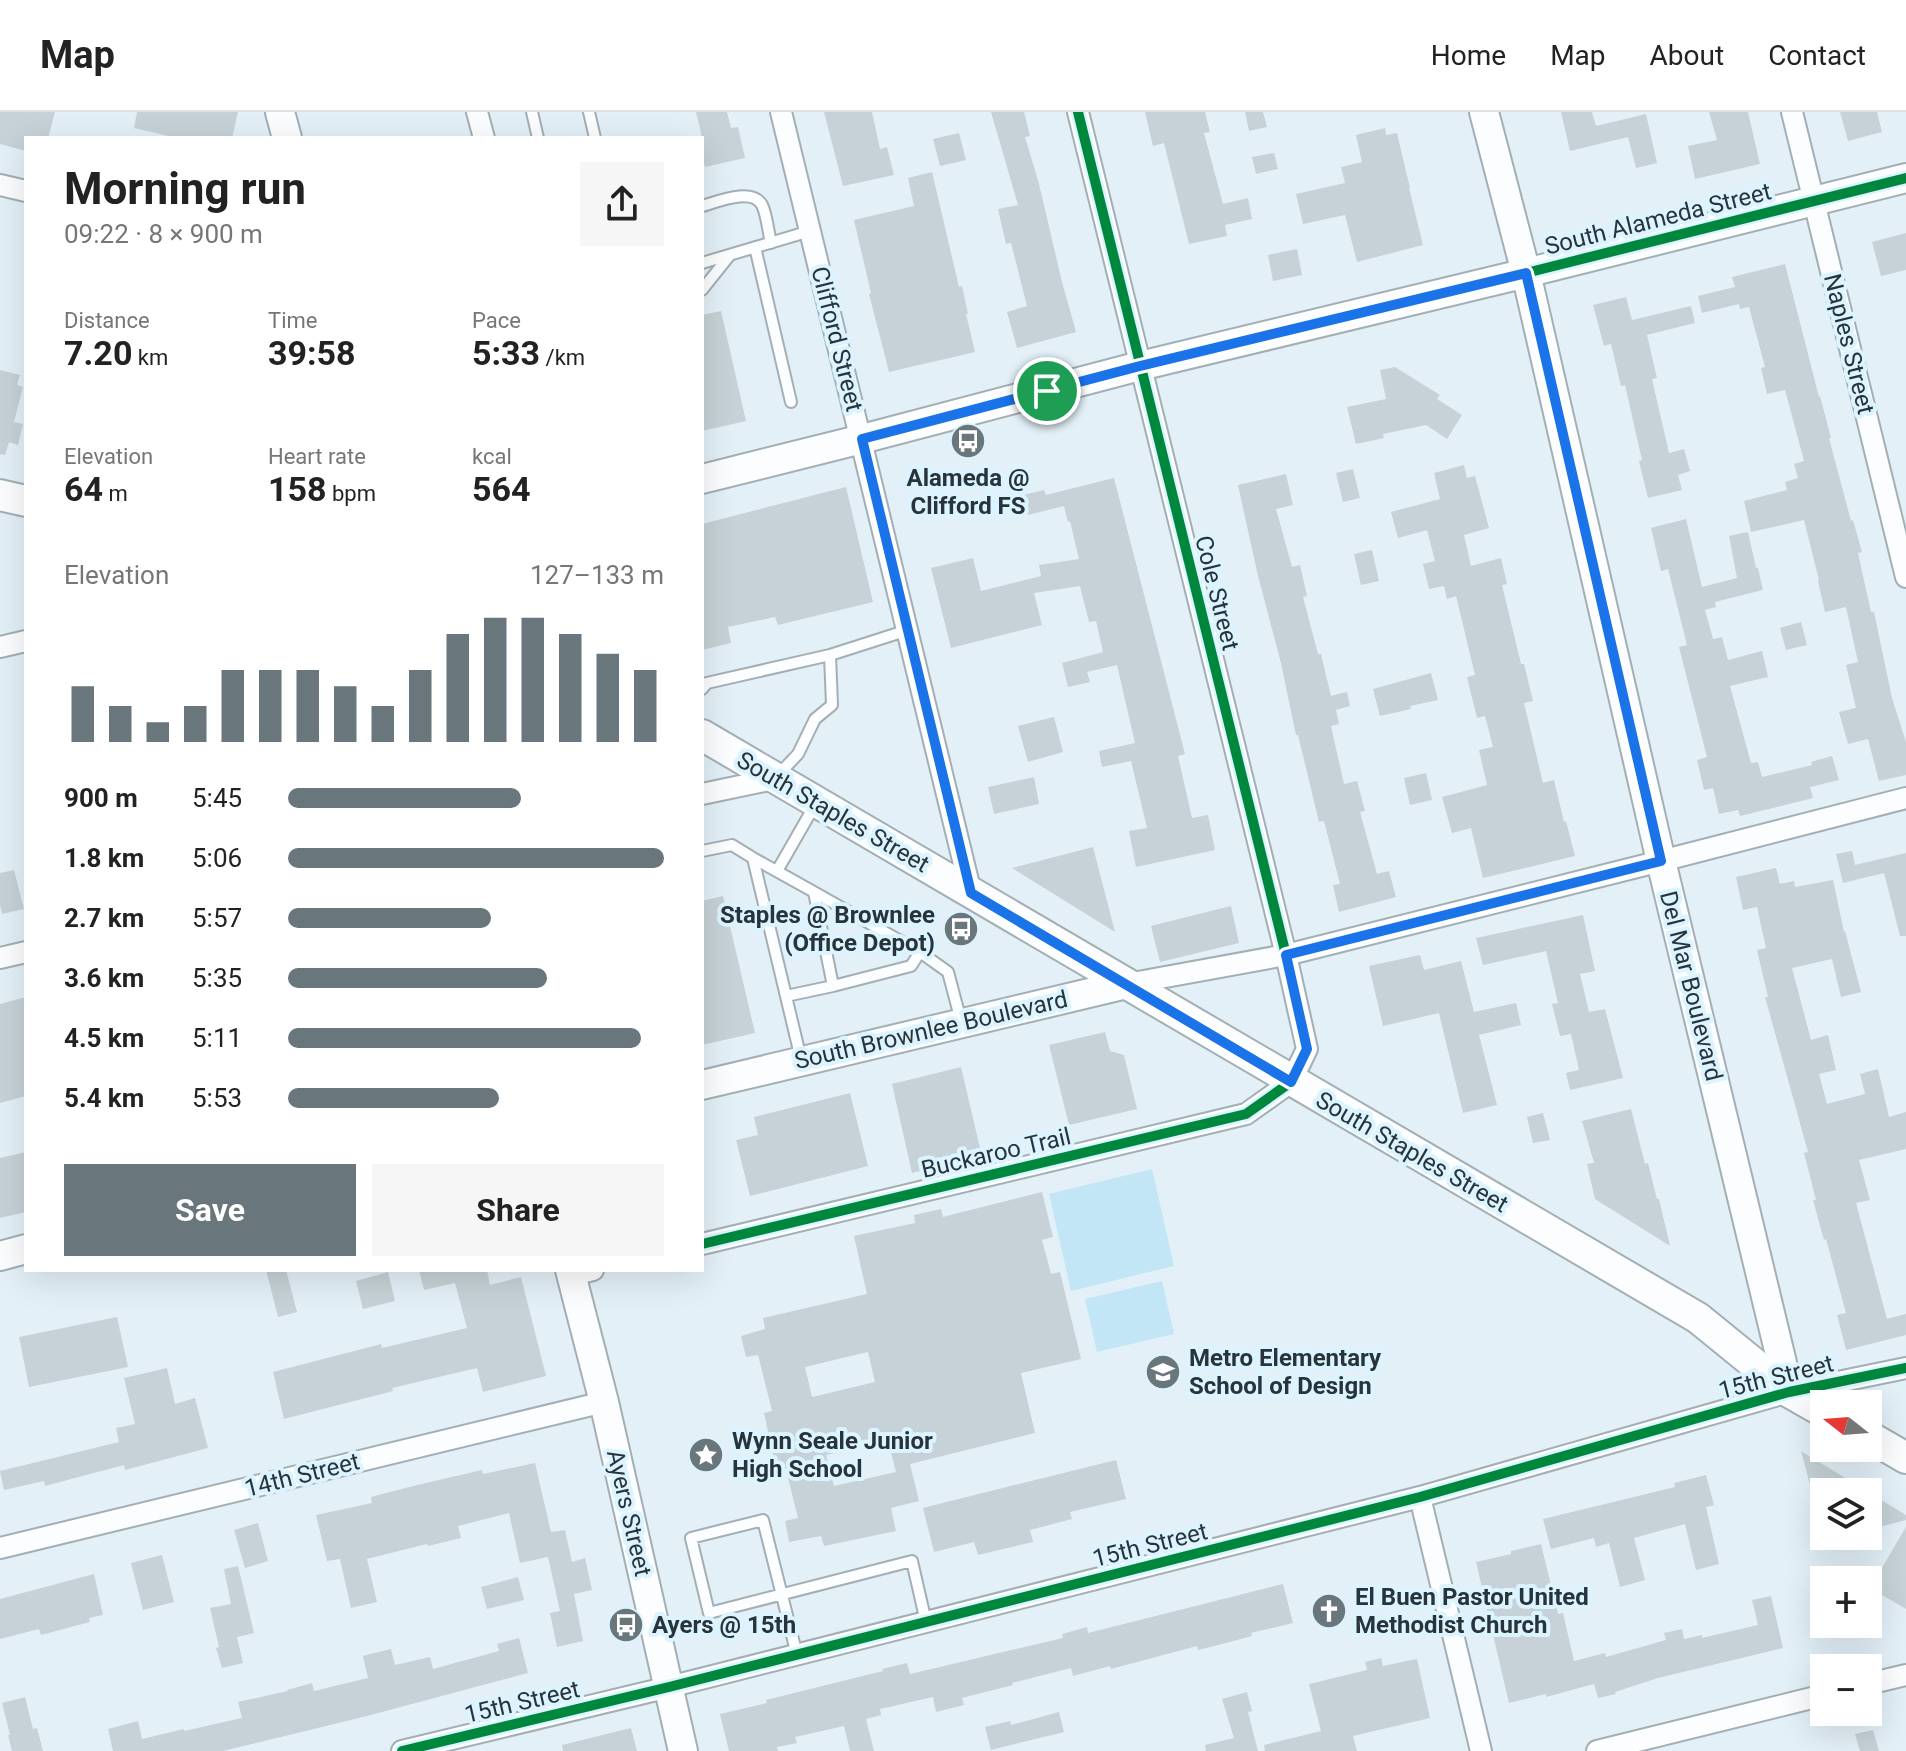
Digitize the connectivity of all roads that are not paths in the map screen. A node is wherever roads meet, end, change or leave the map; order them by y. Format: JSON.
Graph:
{"nodes":[{"id":1,"x":280,"y":112,"type":"edge"},
{"id":2,"x":477,"y":112,"type":"edge"},
{"id":3,"x":532,"y":112,"type":"edge"},
{"id":4,"x":589,"y":112,"type":"edge"},
{"id":5,"x":781,"y":112,"type":"edge"},
{"id":6,"x":1078,"y":112,"type":"edge"},
{"id":7,"x":1484,"y":112,"type":"edge"},
{"id":8,"x":1792,"y":112,"type":"edge"},
{"id":9,"x":286,"y":136,"type":"edge"},
{"id":10,"x":483,"y":136,"type":"edge"},
{"id":11,"x":538,"y":136,"type":"edge"},
{"id":12,"x":595,"y":136,"type":"edge"},
{"id":13,"x":1906,"y":178,"type":"edge"},
{"id":14,"x":0,"y":185,"type":"edge"},
{"id":15,"x":24,"y":191,"type":"edge"},
{"id":16,"x":1813,"y":200,"type":"junction"},
{"id":17,"x":704,"y":206,"type":"edge"},
{"id":18,"x":810,"y":231,"type":"junction"},
{"id":19,"x":771,"y":243,"type":"junction"},
{"id":20,"x":755,"y":247,"type":"junction"},
{"id":21,"x":730,"y":255,"type":"junction"},
{"id":22,"x":704,"y":262,"type":"edge"},
{"id":23,"x":1526,"y":273,"type":"junction"},
{"id":24,"x":704,"y":288,"type":"edge"},
{"id":25,"x":1140,"y":366,"type":"junction"},
{"id":26,"x":791,"y":402,"type":"dead end"},
{"id":27,"x":862,"y":439,"type":"junction"},
{"id":28,"x":704,"y":478,"type":"edge"},
{"id":29,"x":0,"y":495,"type":"edge"},
{"id":30,"x":24,"y":501,"type":"edge"},
{"id":31,"x":1906,"y":577,"type":"edge"},
{"id":32,"x":908,"y":630,"type":"junction"},
{"id":33,"x":24,"y":641,"type":"edge"},
{"id":34,"x":0,"y":647,"type":"edge"},
{"id":35,"x":830,"y":655,"type":"junction"},
{"id":36,"x":704,"y":687,"type":"edge"},
{"id":37,"x":704,"y":736,"type":"edge"},
{"id":38,"x":774,"y":779,"type":"junction"},
{"id":39,"x":704,"y":794,"type":"edge"},
{"id":40,"x":1906,"y":798,"type":"edge"},
{"id":41,"x":816,"y":803,"type":"junction"},
{"id":42,"x":704,"y":851,"type":"edge"},
{"id":43,"x":753,"y":858,"type":"junction"},
{"id":44,"x":1661,"y":861,"type":"junction"},
{"id":45,"x":777,"y":871,"type":"junction"},
{"id":46,"x":814,"y":892,"type":"junction"},
{"id":47,"x":971,"y":893,"type":"junction"},
{"id":48,"x":24,"y":952,"type":"edge"},
{"id":49,"x":920,"y":952,"type":"junction"},
{"id":50,"x":1286,"y":955,"type":"junction"},
{"id":51,"x":0,"y":958,"type":"edge"},
{"id":52,"x":1127,"y":984,"type":"junction"},
{"id":53,"x":833,"y":986,"type":"junction"},
{"id":54,"x":786,"y":996,"type":"junction"},
{"id":55,"x":961,"y":1023,"type":"junction"},
{"id":56,"x":802,"y":1061,"type":"junction"},
{"id":57,"x":1291,"y":1082,"type":"junction"},
{"id":58,"x":704,"y":1085,"type":"edge"},
{"id":59,"x":704,"y":1244,"type":"edge"},
{"id":60,"x":24,"y":1250,"type":"edge"},
{"id":61,"x":0,"y":1256,"type":"edge"},
{"id":62,"x":578,"y":1272,"type":"edge"},
{"id":63,"x":1906,"y":1368,"type":"edge"},
{"id":64,"x":1789,"y":1392,"type":"junction"},
{"id":65,"x":604,"y":1402,"type":"junction"},
{"id":66,"x":1810,"y":1404,"type":"edge"},
{"id":67,"x":1882,"y":1444,"type":"edge"},
{"id":68,"x":1906,"y":1458,"type":"edge"},
{"id":69,"x":1420,"y":1497,"type":"junction"},
{"id":70,"x":0,"y":1548,"type":"edge"},
{"id":71,"x":781,"y":1594,"type":"junction"},
{"id":72,"x":926,"y":1622,"type":"junction"},
{"id":73,"x":797,"y":1655,"type":"junction"},
{"id":74,"x":1906,"y":1675,"type":"edge"},
{"id":75,"x":1882,"y":1681,"type":"edge"},
{"id":76,"x":669,"y":1687,"type":"junction"},
{"id":77,"x":1810,"y":1698,"type":"edge"},
{"id":78,"x":402,"y":1751,"type":"edge"},
{"id":79,"x":683,"y":1751,"type":"edge"},
{"id":80,"x":1481,"y":1751,"type":"edge"},
{"id":81,"x":1597,"y":1751,"type":"edge"}],
"edges":[{"from":1,"to":9,"type":"main road"},
{"from":2,"to":10,"type":"street"},
{"from":3,"to":11,"type":"lane"},
{"from":4,"to":12,"type":"lane"},
{"from":5,"to":18,"type":"street","name":"Clifford Street"},
{"from":6,"to":25,"type":"street","name":"Cole Street"},
{"from":7,"to":23,"type":"main road","name":"Del Mar Boulevard"},
{"from":8,"to":16,"type":"street","name":"Naples Street"},
{"from":13,"to":16,"type":"main road","name":"South Alameda Street"},
{"from":14,"to":15,"type":"street"},
{"from":16,"to":23,"type":"main road","name":"South Alameda Street"},
{"from":16,"to":31,"type":"street","name":"Naples Street"},
{"from":17,"to":19,"type":"lane"},
{"from":18,"to":19,"type":"lane"},
{"from":18,"to":27,"type":"street","name":"Clifford Street"},
{"from":19,"to":20,"type":"lane"},
{"from":20,"to":21,"type":"lane"},
{"from":20,"to":26,"type":"lane"},
{"from":21,"to":22,"type":"lane"},
{"from":21,"to":24,"type":"lane"},
{"from":23,"to":25,"type":"main road","name":"South Alameda Street"},
{"from":23,"to":44,"type":"main road","name":"Del Mar Boulevard"},
{"from":25,"to":27,"type":"main road","name":"South Alameda Street"},
{"from":25,"to":50,"type":"street","name":"Cole Street"},
{"from":27,"to":28,"type":"main road","name":"South Alameda Street"},
{"from":27,"to":32,"type":"street","name":"Clifford Street"},
{"from":29,"to":30,"type":"main road"},
{"from":32,"to":35,"type":"lane"},
{"from":32,"to":47,"type":"street","name":"Clifford Street"},
{"from":33,"to":34,"type":"street"},
{"from":35,"to":36,"type":"lane"},
{"from":35,"to":38,"type":"lane"},
{"from":37,"to":38,"type":"main road","name":"South Staples Street"},
{"from":38,"to":39,"type":"street"},
{"from":38,"to":41,"type":"main road","name":"South Staples Street"},
{"from":40,"to":44,"type":"street","name":"South Brownlee Boulevard"},
{"from":41,"to":45,"type":"lane"},
{"from":41,"to":47,"type":"main road","name":"South Staples Street"},
{"from":42,"to":43,"type":"lane"},
{"from":43,"to":45,"type":"lane"},
{"from":43,"to":54,"type":"lane"},
{"from":44,"to":50,"type":"street","name":"South Brownlee Boulevard"},
{"from":44,"to":64,"type":"main road","name":"Del Mar Boulevard"},
{"from":45,"to":46,"type":"lane"},
{"from":46,"to":49,"type":"lane"},
{"from":46,"to":53,"type":"lane"},
{"from":47,"to":52,"type":"main road","name":"South Staples Street"},
{"from":48,"to":51,"type":"street"},
{"from":49,"to":53,"type":"lane"},
{"from":49,"to":55,"type":"lane"},
{"from":50,"to":52,"type":"street","name":"South Brownlee Boulevard"},
{"from":50,"to":57,"type":"street","name":"Cole Street"},
{"from":52,"to":55,"type":"main road","name":"South Brownlee Boulevard"},
{"from":52,"to":57,"type":"main road","name":"South Staples Street"},
{"from":53,"to":54,"type":"lane"},
{"from":54,"to":56,"type":"lane"},
{"from":55,"to":56,"type":"main road","name":"South Brownlee Boulevard"},
{"from":56,"to":58,"type":"main road","name":"South Brownlee Boulevard"},
{"from":57,"to":59,"type":"street","name":"Buckaroo Trail"},
{"from":57,"to":64,"type":"main road","name":"South Staples Street"},
{"from":60,"to":61,"type":"main road"},
{"from":62,"to":65,"type":"main road","name":"Ayers Street"},
{"from":63,"to":64,"type":"street","name":"15th Street"},
{"from":64,"to":66,"type":"main road","name":"South Staples Street"},
{"from":64,"to":69,"type":"street","name":"15th Street"},
{"from":65,"to":70,"type":"street","name":"14th Street"},
{"from":65,"to":76,"type":"main road","name":"Ayers Street"},
{"from":67,"to":68,"type":"main road"},
{"from":69,"to":72,"type":"street","name":"15th Street"},
{"from":69,"to":80,"type":"street"},
{"from":71,"to":71,"type":"lane"},
{"from":71,"to":72,"type":"lane"},
{"from":71,"to":73,"type":"lane"},
{"from":72,"to":73,"type":"street","name":"15th Street"},
{"from":73,"to":76,"type":"street","name":"15th Street"},
{"from":74,"to":75,"type":"street"},
{"from":76,"to":78,"type":"street","name":"15th Street"},
{"from":76,"to":79,"type":"main road","name":"Ayers Street"},
{"from":77,"to":81,"type":"street"}]}
